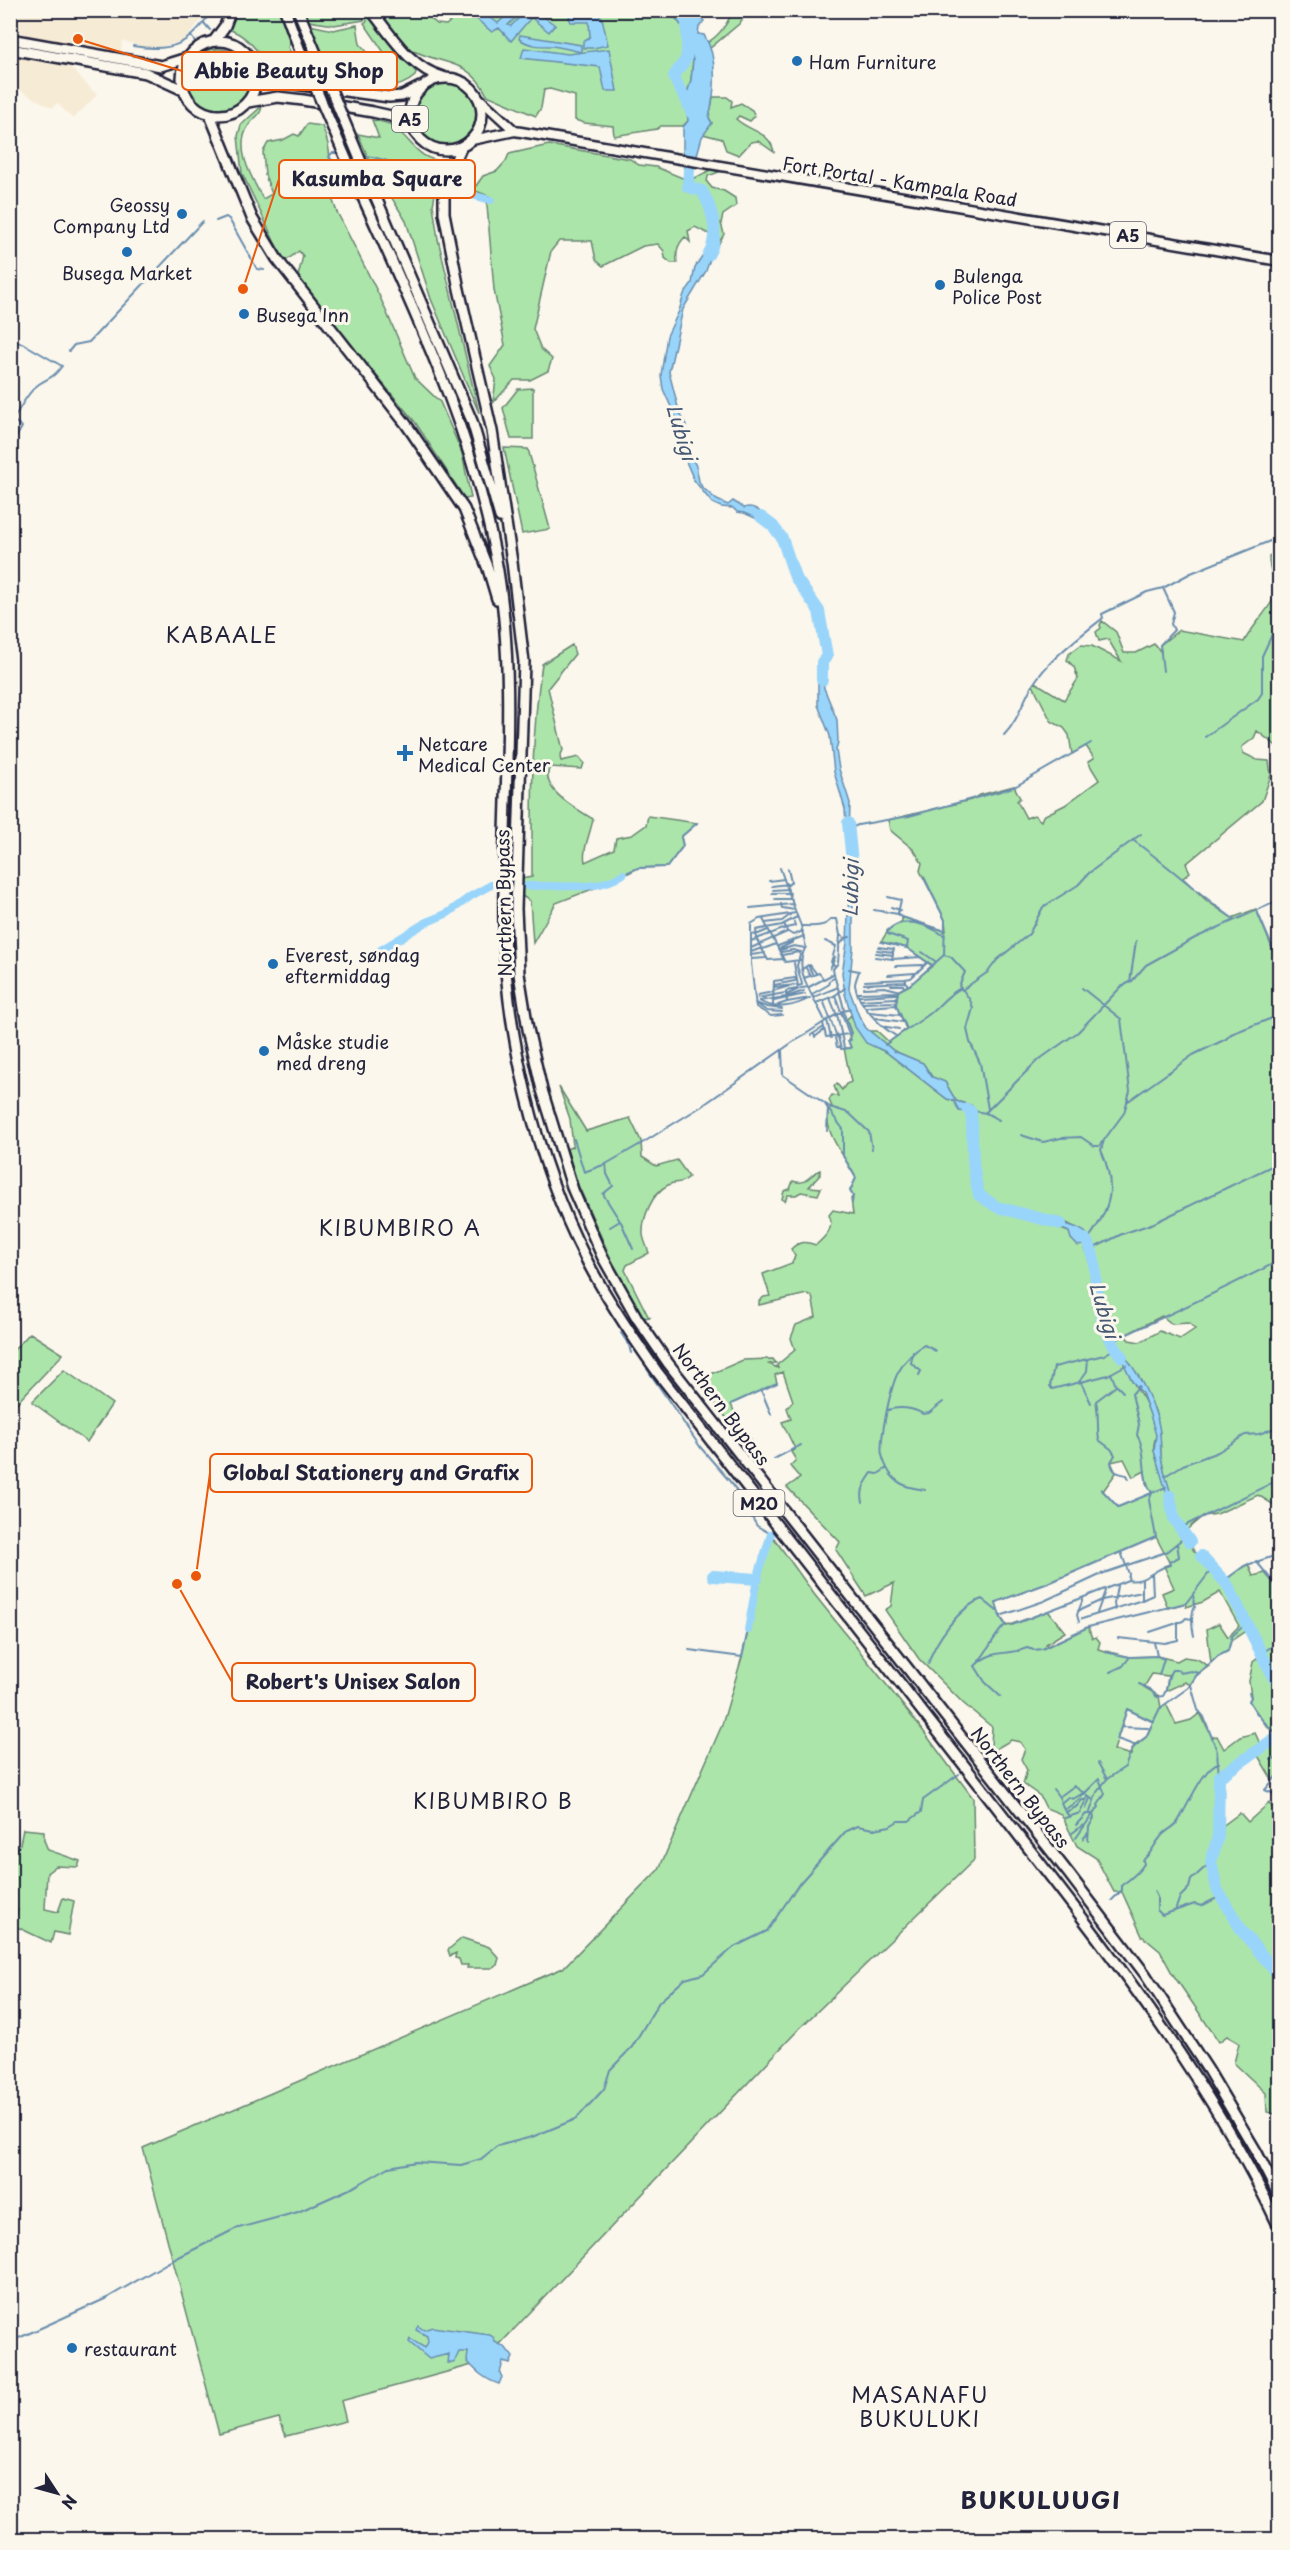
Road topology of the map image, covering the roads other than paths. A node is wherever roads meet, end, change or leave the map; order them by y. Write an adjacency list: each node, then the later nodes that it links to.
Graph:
1 (231, 10): 6 (highway)
2 (285, 10): 22 (highway, bridge)
3 (298, 10): 21 (highway, bridge)
4 (371, 10): 10 (highway)
5 (10, 39): 8 (highway)
6 (214, 41): 8 (highway); 9 (highway)
7 (10, 49): 12 (highway)
8 (187, 58): 12 (highway)
9 (256, 73): 11 (highway, A5); 14 (highway)
10 (445, 77): 11 (highway, A5); 13 (highway)
11 (422, 86): 16 (highway, A5)
12 (183, 90): 15 (highway)
13 (480, 99): 17 (main road); 18 (highway)
14 (248, 102): 15 (highway, A5); 16 (highway, A5)
15 (210, 115): 22 (highway)
16 (412, 127): 19 (highway, A5)
17 (515, 131): 18 (main road, A5); 20 (main road, Fort Portal - Kampala Road / A5)
18 (472, 140): 19 (highway, A5)
19 (461, 148): 21 (highway)
20 (1280, 261)
21 (512, 562): 23 (highway, Northern Bypass / M20)
22 (508, 682): 24 (highway, Northern Bypass / M20)
23 (1280, 2198)
24 (1279, 2228)

